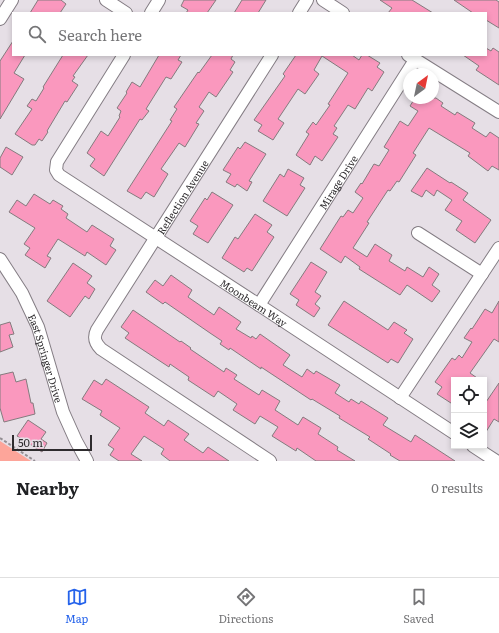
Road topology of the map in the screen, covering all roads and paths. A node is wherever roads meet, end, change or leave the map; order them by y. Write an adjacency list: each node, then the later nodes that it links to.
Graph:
1 (12, 0): 10 (street)
2 (106, 0): 6 (street)
3 (159, 0): 7 (street)
4 (308, 0): 8 (street)
5 (323, 0): 9 (street)
6 (124, 12)
7 (152, 12)
8 (300, 12)
9 (341, 12)
10 (0, 18)
11 (123, 56): 16 (street, Moonbeam Way)
12 (271, 56): 16 (street, Reflection Avenue)
13 (411, 57): 14 (street); 20 (street, Mirage Drive)
14 (499, 112)
15 (418, 233): 19 (street)
16 (156, 238): 20 (street, Moonbeam Way); 27 (street, Reflection Avenue)
17 (499, 248): 19 (street)
18 (1, 263): 26 (street, East Springer Drive)
19 (482, 274): 21 (street)
20 (259, 305): 21 (street, Moonbeam Way)
21 (400, 398): 22 (street, Moonbeam Way)
22 (451, 431)
23 (0, 438): 25 (path)
24 (478, 449): 28 (street)
25 (35, 461)
26 (87, 461)
27 (270, 461)
28 (496, 461)

